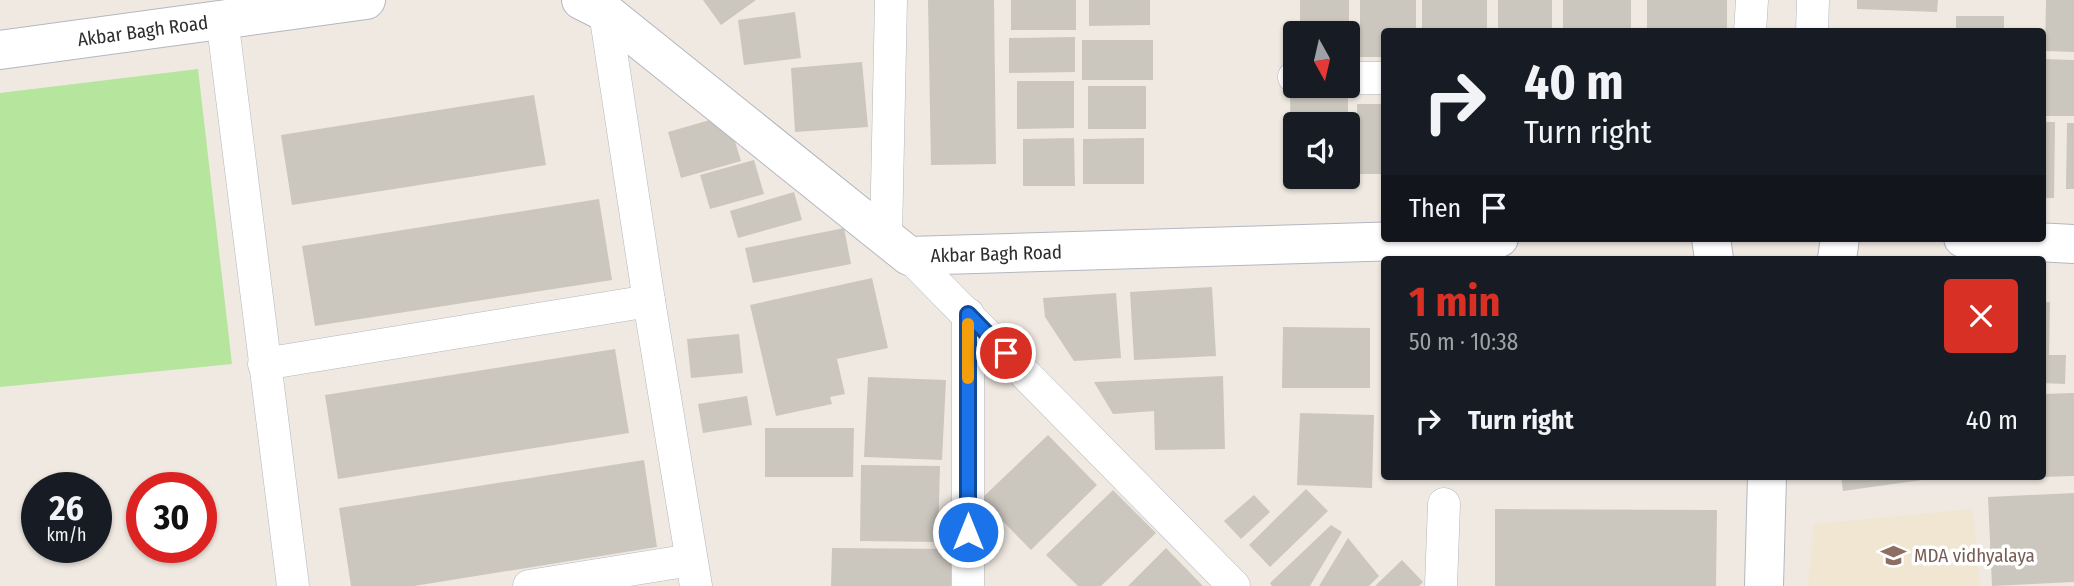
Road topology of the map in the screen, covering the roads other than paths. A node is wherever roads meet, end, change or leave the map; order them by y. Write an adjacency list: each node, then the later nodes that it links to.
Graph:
1 (366, 0): 6 (street, Akbar Bagh Road)
2 (891, 0): 15 (street)
3 (1752, 0): 7 (street)
4 (1813, 0): 8 (street)
5 (593, 6): 15 (street); 16 (street)
6 (239, 11): 9 (street, Akbar Bagh Road); 18 (street)
7 (1751, 28)
8 (1812, 28)
9 (0, 50)
10 (1360, 78): 11 (street)
11 (1381, 78)
12 (1381, 240): 15 (street, Akbar Bagh Road)
13 (2037, 242): 14 (street)
14 (2074, 244)
15 (897, 246): 17 (street)
16 (649, 301): 18 (street); 21 (street)
17 (968, 314): 24 (street); 25 (street)
18 (264, 364): 22 (street)
19 (1767, 480): 27 (street)
20 (1444, 504): 26 (street)
21 (694, 573): 23 (street)
22 (293, 586)
23 (528, 586)
24 (968, 586)
25 (1234, 586)
26 (1441, 586)
27 (1764, 586)

